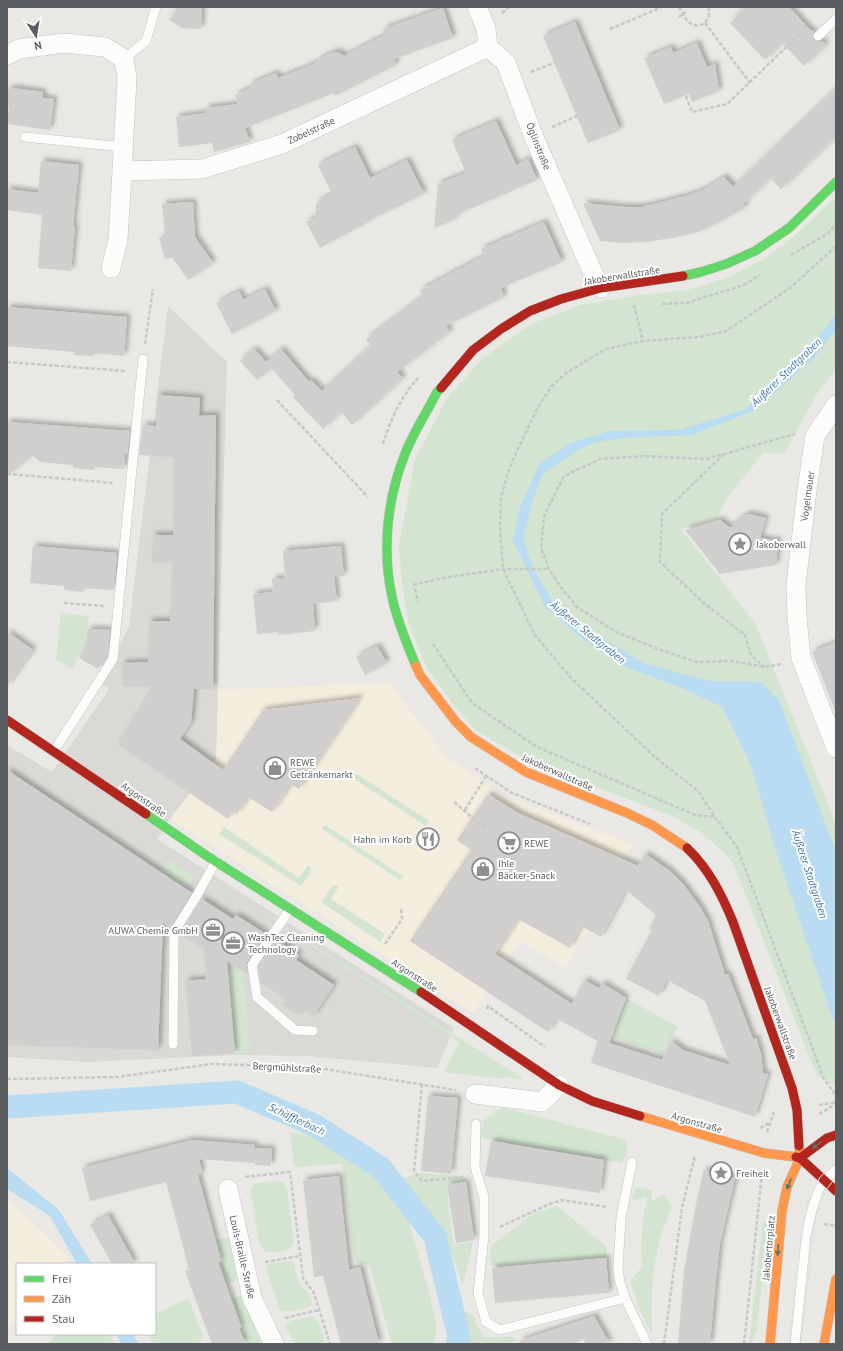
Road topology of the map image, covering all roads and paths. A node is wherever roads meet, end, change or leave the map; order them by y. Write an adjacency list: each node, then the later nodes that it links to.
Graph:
1 (156, 7): 16 (lane)
2 (477, 7): 14 (street)
3 (662, 7): 11 (path)
4 (679, 7): 7 (path)
5 (708, 7): 10 (path)
6 (686, 12): 7 (path)
7 (683, 14): 8 (path); 10 (path)
8 (679, 17)
9 (836, 19): 13 (lane)
10 (704, 23): 19 (path)
11 (610, 29)
12 (806, 29): 19 (path)
13 (818, 36)
14 (488, 48): 18 (street, Öglinstraße); 25 (street, Zobelstraße)
15 (7, 55): 16 (street)
16 (124, 59): 24 (street)
17 (554, 63): 18 (path)
18 (513, 80): 22 (street, Öglinstraße)
19 (750, 83): 20 (path)
20 (686, 96)
21 (577, 116): 22 (path)
22 (534, 135): 32 (street, Öglinstraße)
23 (25, 137): 24 (lane)
24 (123, 147): 25 (street)
25 (122, 171): 30 (street)
26 (836, 182): 32 (street, Jakoberwallstraße)
27 (836, 224): 29 (path)
28 (836, 246): 38 (path)
29 (788, 257)
30 (111, 268)
31 (763, 273): 34 (path)
32 (601, 288): 91 (street, Jakoberwallstraße)
33 (153, 289): 39 (path)
34 (656, 304)
35 (629, 305): 36 (path)
36 (634, 305): 37 (path); 38 (path)
37 (642, 305)
38 (643, 341): 51 (path)
39 (143, 359): 41 (lane)
40 (7, 362): 41 (path)
41 (142, 372): 49 (lane)
42 (421, 374): 46 (path)
43 (277, 400): 50 (path)
44 (836, 405): 45 (street, Vogelmauer)
45 (816, 436): 47 (path); 59 (street, Vogelmauer)
46 (383, 446)
47 (724, 454): 52 (path); 60 (path)
48 (7, 474): 49 (path)
49 (131, 485): 56 (lane)
50 (370, 490)
51 (503, 569): 52 (path); 54 (path); 68 (path, Jakoberwallstraße)
52 (549, 569): 60 (path)
53 (412, 578): 54 (path)
54 (414, 585): 57 (path)
55 (64, 603): 56 (path)
56 (118, 607): 63 (lane)
57 (420, 607)
58 (433, 644): 68 (path)
59 (801, 658): 60 (path); 62 (street, Vogelmauer)
60 (765, 667)
61 (7, 720): 63 (street, Argonstraße)
62 (836, 748)
63 (54, 751): 71 (street, Argonstraße)
64 (470, 764): 65 (path)
65 (486, 776): 67 (path); 69 (path)
66 (454, 802): 67 (path)
67 (465, 810): 70 (path)
68 (715, 817): 83 (path, Jakoberwallstraße)
69 (597, 827)
70 (486, 828)
71 (216, 861): 72 (street, Argonstraße); 77 (lane)
72 (290, 908): 74 (street, Argonstraße); 76 (lane)
73 (401, 908): 74 (path)
74 (373, 961): 75 (street, Argonstraße)
75 (475, 1027): 78 (path); 81 (street, Argonstraße)
76 (313, 1031)
77 (173, 1044)
78 (548, 1048)
79 (7, 1079): 80 (path, Bergmühlstraße)
80 (422, 1084): 82 (path, Bergmühlstraße); 94 (path)
81 (559, 1085): 82 (street); 88 (street, Argonstraße)
82 (475, 1094)
83 (836, 1095)
84 (775, 1109): 85 (path)
85 (770, 1122): 87 (path); 90 (path)
86 (476, 1124): 94 (lane)
87 (757, 1129)
88 (702, 1135): 90 (street, Argonstraße); 110 (path)
89 (836, 1135): 91 (street, one-way to 91)
90 (764, 1153): 91 (street, Argonstraße); 111 (path)
91 (800, 1158): 96 (street); 112 (street, Jakobertorplatz, one-way to 112)
92 (632, 1162): 99 (lane)
93 (836, 1170): 96 (lane)
94 (477, 1175): 100 (lane)
95 (244, 1177): 101 (path)
96 (824, 1180): 98 (street); 113 (lane)
97 (228, 1189): 102 (street, Louis-Braille-Straße)
98 (836, 1191)
99 (623, 1209): 100 (path); 104 (lane)
100 (484, 1235): 104 (lane)
101 (300, 1256): 102 (path); 105 (path)
102 (244, 1265): 106 (street, Louis-Braille-Straße)
103 (835, 1290): 114 (street)
104 (625, 1298): 109 (lane)
105 (319, 1310): 106 (path); 108 (path)
106 (264, 1323): 107 (street, Louis-Braille-Straße)
107 (274, 1344)
108 (330, 1344)
109 (647, 1344)
110 (664, 1344)
111 (744, 1344)
112 (770, 1344)
113 (795, 1344)
114 (824, 1344)

